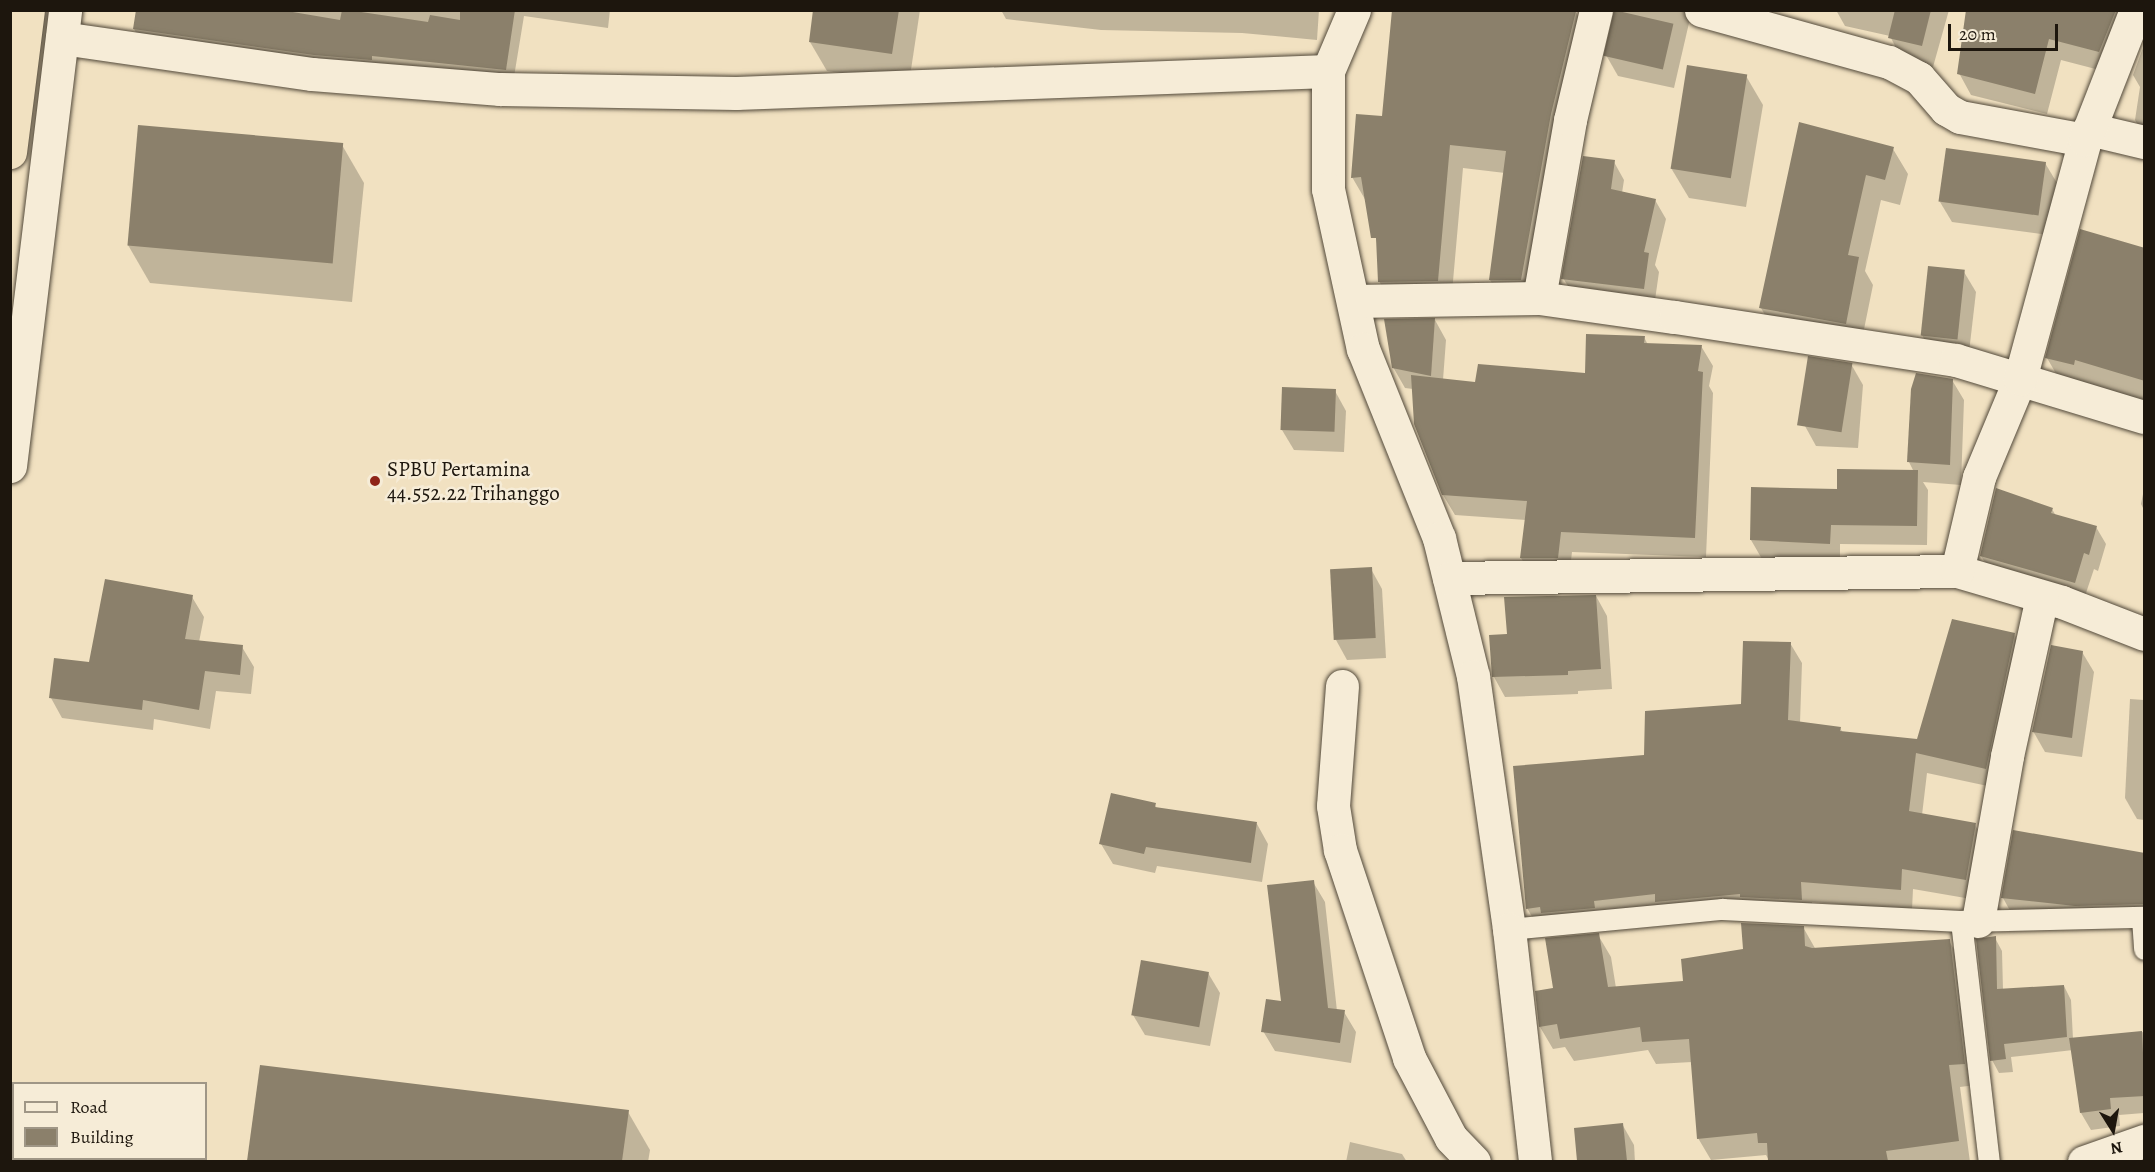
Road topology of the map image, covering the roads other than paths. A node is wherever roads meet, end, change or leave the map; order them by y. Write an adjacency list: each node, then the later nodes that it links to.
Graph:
1 (28, 10): 10 (highway)
2 (1354, 10): 7 (street)
3 (1596, 10): 11 (street)
4 (1701, 10): 8 (street)
5 (2136, 10): 8 (street)
6 (63, 24): 7 (street); 15 (street)
7 (1328, 71): 12 (street)
8 (2087, 135): 9 (street); 13 (street)
9 (2145, 142)
10 (10, 152)
11 (1539, 298): 12 (street); 13 (street)
12 (1353, 301): 17 (street)
13 (2020, 379): 14 (street); 16 (street)
14 (2145, 417)
15 (10, 466)
16 (1957, 571): 17 (street); 18 (street)
17 (1449, 578): 23 (street)
18 (2042, 597): 19 (street); 22 (street)
19 (2145, 634)
20 (1342, 686): 26 (street)
21 (2143, 918): 22 (lane); 24 (lane)
22 (1969, 921): 23 (lane); 28 (lane)
23 (1509, 929): 27 (street)
24 (2145, 949)
25 (2145, 1141): 29 (street)
26 (1474, 1161)
27 (1535, 1161)
28 (1989, 1161)
29 (2084, 1161)

